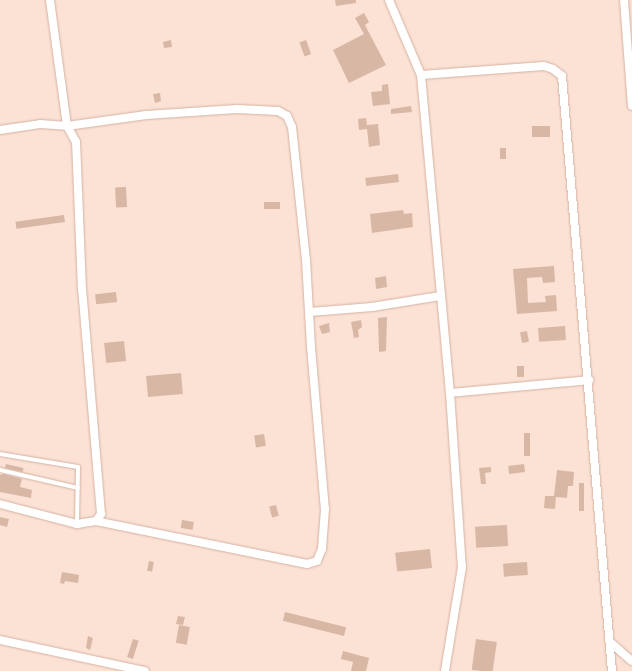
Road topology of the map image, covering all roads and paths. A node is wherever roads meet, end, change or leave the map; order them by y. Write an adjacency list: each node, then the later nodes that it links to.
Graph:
1 (50, 0): 6 (street)
2 (389, 0): 4 (street)
3 (624, 0): 5 (street)
4 (421, 74): 8 (street); 10 (street)
5 (632, 106)
6 (67, 126): 7 (street); 9 (street); 16 (street)
7 (0, 130)
8 (440, 296): 9 (street); 11 (street)
9 (310, 312): 16 (street)
10 (588, 380): 11 (street); 19 (street)
11 (450, 393): 22 (street)
12 (0, 454): 14 (lane)
13 (0, 470): 14 (lane)
14 (78, 488): 17 (lane)
15 (0, 504): 17 (street)
16 (96, 521): 17 (street)
17 (77, 524)
18 (0, 640): 21 (street)
19 (610, 642): 20 (street); 23 (street)
20 (632, 661)
21 (145, 671)
22 (445, 671)
23 (612, 671)

